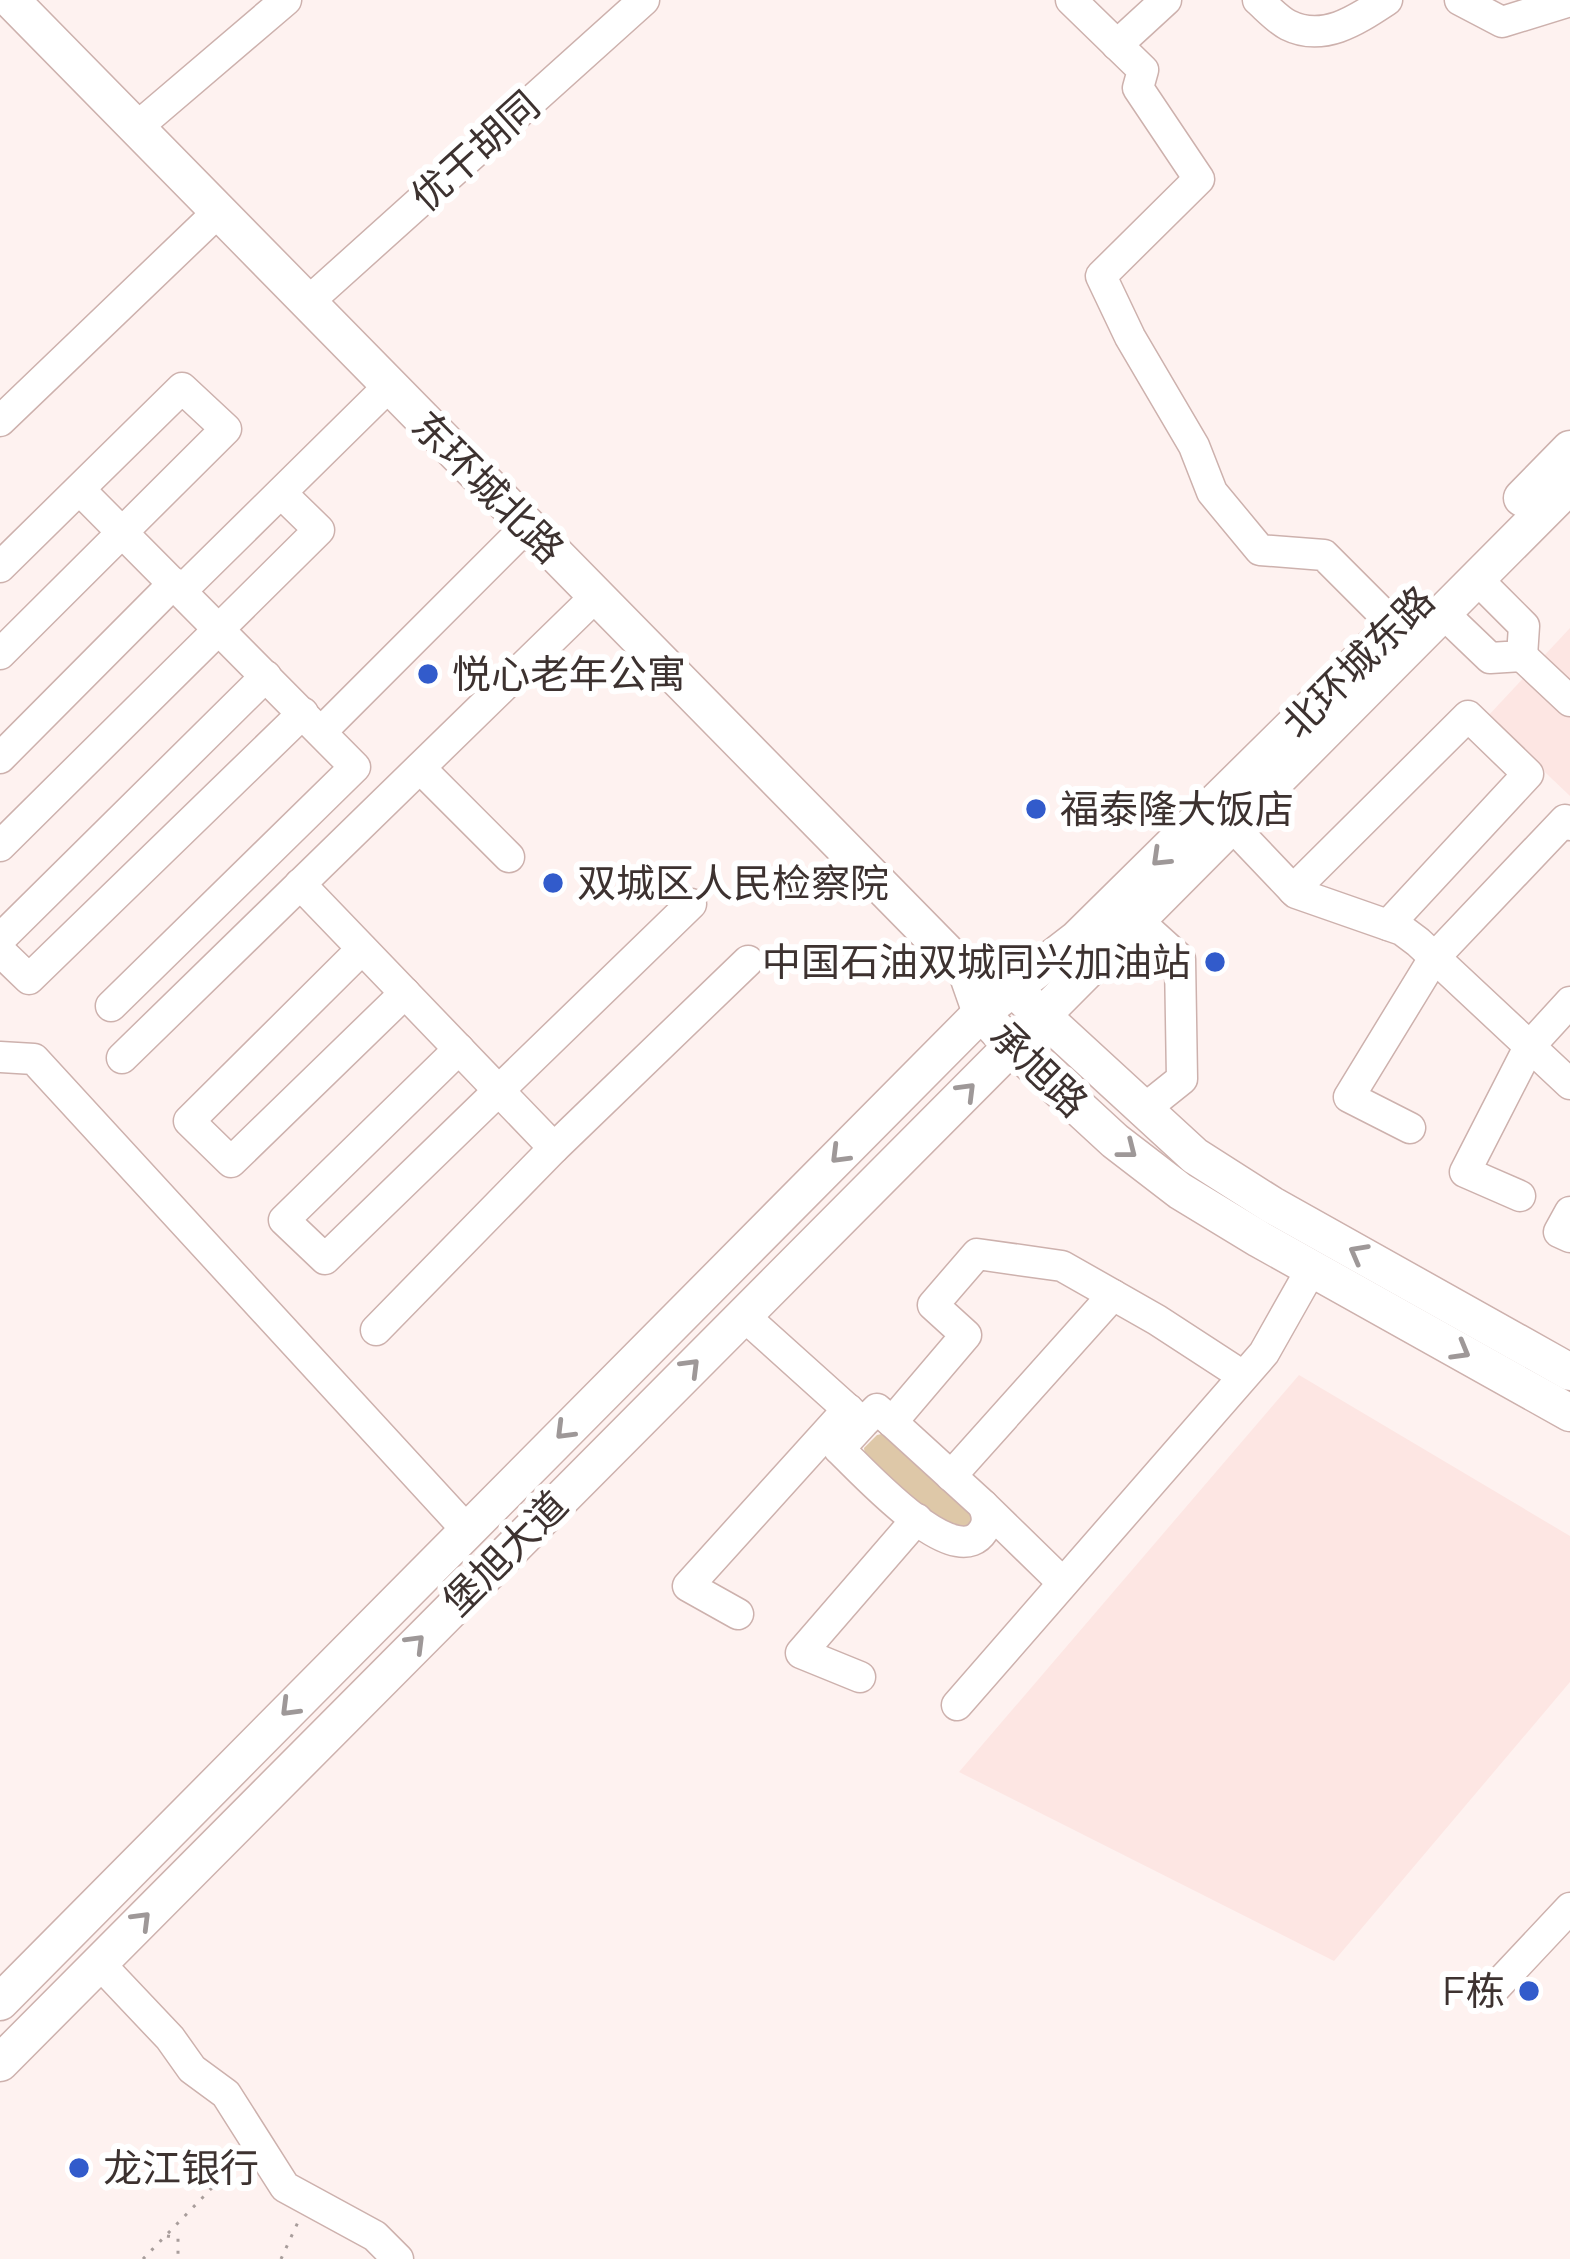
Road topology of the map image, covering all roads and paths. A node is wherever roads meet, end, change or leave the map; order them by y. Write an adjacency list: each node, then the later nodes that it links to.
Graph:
1 (11, 0): 11 (main road, 东环城北路)
2 (286, 0): 11 (street)
3 (644, 0): 13 (street, 优干胡同)
4 (1071, 0): 10 (street)
5 (1166, 0): 10 (street)
6 (1258, 0): 7 (street)
7 (1387, 0)
8 (1460, 0): 9 (street)
9 (1570, 1)
10 (1117, 45): 27 (street)
11 (136, 128): 12 (main road, 东环城北路)
12 (218, 212): 13 (main road, 东环城北路); 15 (street)
13 (307, 303): 14 (main road, 东环城北路)
14 (389, 386): 19 (street); 20 (main road, 东环城北路)
15 (0, 421)
16 (1570, 449): 27 (main road, 北环城东路)
17 (1570, 485): 23 (main road, 北环城东路)
18 (80, 490): 21 (street); 21 (street); 22 (street)
19 (280, 493): 24 (street); 28 (street)
20 (527, 526): 25 (main road, 东环城北路); 33 (street)
21 (122, 532): 24 (street); 29 (street)
22 (0, 567)
23 (1477, 579): 26 (main road, 北环城东路); 30 (street)
24 (178, 587): 28 (street); 34 (street)
25 (596, 596): 35 (street); 50 (main road, 东环城北路)
26 (1443, 613): 30 (street); 36 (main road, 北环城东路)
27 (1395, 626): 36 (main road, 北环城东路)
28 (220, 629): 31 (street); 38 (street)
29 (0, 654)
30 (1522, 656): 32 (street)
31 (266, 676): 33 (street); 45 (street)
32 (1570, 701)
33 (312, 723): 47 (street); 54 (street)
34 (0, 758)
35 (420, 768): 39 (street); 40 (street)
36 (1222, 815): 41 (street); 43 (main road, 北环城东路); 51 (main road, 北环城东路, one-way to 51)
37 (1570, 825): 48 (street)
38 (0, 846)
39 (509, 856)
40 (300, 884): 46 (street); 61 (street)
41 (1293, 890): 44 (street); 44 (street)
42 (692, 904): 63 (street)
43 (1137, 920): 56 (main road, 北环城东路); 64 (street)
44 (1388, 925): 48 (street)
45 (0, 939)
46 (362, 949): 52 (street); 52 (street)
47 (0, 952)
48 (1434, 958): 58 (street); 65 (street)
49 (748, 962): 66 (street)
50 (967, 973): 51 (main road, 承旭路); 55 (main road, 承旭路)
51 (1013, 988): 55 (main road, 北环城东路); 56 (main road, 承旭路)
52 (405, 993): 59 (street)
53 (1570, 1002): 58 (street)
54 (111, 1006)
55 (981, 1013): 57 (main road, 承旭路); 81 (main road, 堡旭大道, one-way to 81)
56 (1041, 1016): 57 (main road, 北环城东路); 64 (main road, 承旭路)
57 (1012, 1046): 70 (main road, 承旭路, one-way to 70); 72 (main road, 堡旭大道, one-way to 57)
58 (1529, 1046): 62 (street); 67 (street)
59 (459, 1049): 63 (street); 63 (street)
60 (0, 1057): 81 (street)
61 (122, 1058)
62 (1570, 1084)
63 (499, 1090): 66 (street)
64 (1142, 1111): 74 (main road, 承旭路, one-way to 64)
65 (1410, 1128)
66 (554, 1148): 73 (street)
67 (1520, 1196)
68 (1570, 1212): 69 (street)
69 (1570, 1237)
70 (1312, 1268): 75 (street); 76 (main road, 承旭路, one-way to 76)
71 (1113, 1295): 75 (street); 77 (street); 78 (street)
72 (743, 1315): 77 (street); 87 (main road, 堡旭大道, one-way to 72)
73 (376, 1330)
74 (1570, 1372)
75 (1243, 1376): 82 (street)
76 (1570, 1413)
77 (868, 1418): 78 (street); 80 (street); 83 (street)
78 (951, 1475): 79 (street)
79 (983, 1504): 80 (street); 82 (street)
80 (917, 1520): 84 (street)
81 (466, 1529): 89 (main road, 堡旭大道, one-way to 89)
82 (1063, 1583): 85 (street)
83 (738, 1614)
84 (860, 1677)
85 (957, 1705)
86 (1567, 1916): 88 (street)
87 (99, 1964): 90 (main road, 堡旭大道); 91 (street)
88 (1492, 1990)
89 (0, 2002)
90 (0, 2063)
91 (260, 2152): 92 (street); 93 (path)
92 (317, 2207): 96 (path); 97 (street)
93 (165, 2236): 94 (path); 95 (path)
94 (143, 2259)
95 (178, 2259)
96 (281, 2259)
97 (398, 2259)

